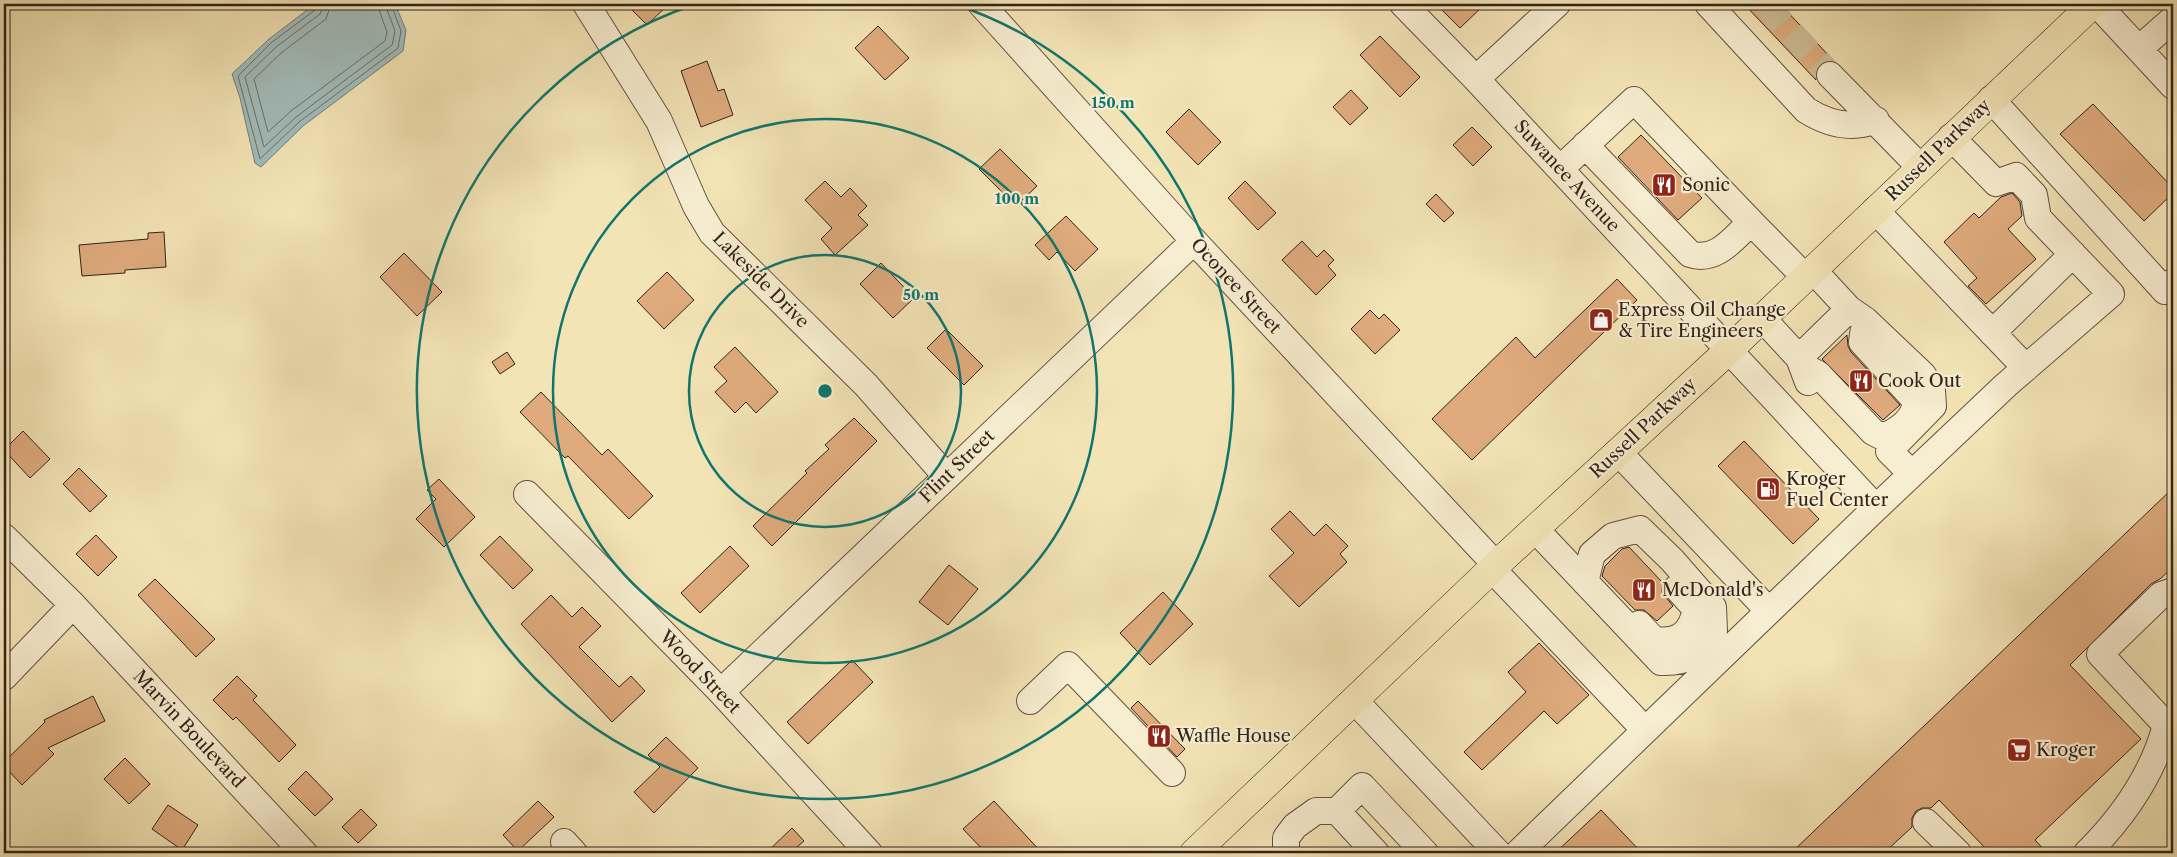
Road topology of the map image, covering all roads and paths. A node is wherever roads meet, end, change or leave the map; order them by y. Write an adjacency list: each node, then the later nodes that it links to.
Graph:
1 (586, 4): 34 (street, Lakeside Drive)
2 (981, 4): 21 (street, Oconee Street)
3 (1403, 4): 11 (street, Suwanee Avenue)
4 (1557, 4): 11 (street)
5 (1708, 4): 14 (street)
6 (2095, 4): 8 (street); 13 (main road, Russell Parkway)
7 (2173, 19): 8 (street)
8 (2139, 49): 9 (street); 12 (street)
9 (2173, 60)
10 (1830, 75): 14 (street)
11 (1476, 79): 18 (street, Suwanee Avenue)
12 (2173, 86)
13 (1991, 99): 15 (main road, Russell Parkway); 24 (street)
14 (1876, 120): 17 (street)
15 (1952, 137): 17 (main road, Russell Parkway); 22 (street)
16 (1585, 145): 18 (street); 20 (street); 20 (street)
17 (1920, 167): 19 (main road, Russell Parkway)
18 (1560, 169): 28 (street, Suwanee Avenue)
19 (1875, 210): 23 (main road, Russell Parkway); 27 (street)
20 (1751, 222): 23 (street)
21 (1194, 241): 34 (street, Flint Street); 42 (street, Oconee Street)
22 (2072, 254): 27 (street); 30 (street)
23 (1809, 273): 25 (street); 26 (main road, Russell Parkway)
24 (2173, 282)
25 (1857, 315): 29 (street); 29 (street); 31 (street)
26 (1762, 318): 28 (main road, Russell Parkway); 29 (street)
27 (1992, 332): 30 (street)
28 (1729, 350): 32 (main road, Russell Parkway); 36 (street, Suwanee Avenue)
29 (1801, 362): 31 (street)
30 (2026, 368): 33 (street)
31 (1889, 451): 33 (street)
32 (1618, 452): 37 (main road, Russell Parkway); 39 (street)
33 (1912, 474): 36 (street)
34 (946, 476): 51 (street, Flint Street)
35 (527, 494): 51 (street, Wood Street)
36 (1876, 508): 46 (street)
37 (1535, 528): 42 (main road, Russell Parkway); 43 (street)
38 (1625, 533): 41 (street); 43 (street); 43 (street)
39 (1698, 536): 41 (street); 46 (street)
40 (4, 537): 45 (street, Marvin Boulevard)
41 (1672, 560): 47 (street)
42 (1494, 567): 53 (main road, Russell Parkway); 55 (street, Oconee Street)
43 (1590, 586): 48 (street)
44 (2173, 591): 54 (street)
45 (73, 605): 49 (street); 61 (street, Marvin Boulevard)
46 (1769, 611): 47 (street)
47 (1716, 648): 48 (street); 50 (street)
48 (1678, 663): 50 (street)
49 (4, 677)
50 (1696, 681): 55 (street)
51 (721, 692): 62 (street, Wood Street)
52 (1030, 701): 56 (street)
53 (1355, 701): 59 (main road, Russell Parkway); 60 (street)
54 (2170, 714): 68 (street)
55 (1645, 730): 66 (street)
56 (1172, 772)
57 (1337, 811): 63 (street); 64 (street); 65 (street)
58 (1926, 822): 67 (street)
59 (1200, 851)
60 (1491, 851)
61 (304, 853)
62 (869, 853)
63 (1286, 853)
64 (1376, 853)
65 (1425, 853)
66 (1518, 853)
67 (1958, 853)
68 (2087, 853)

